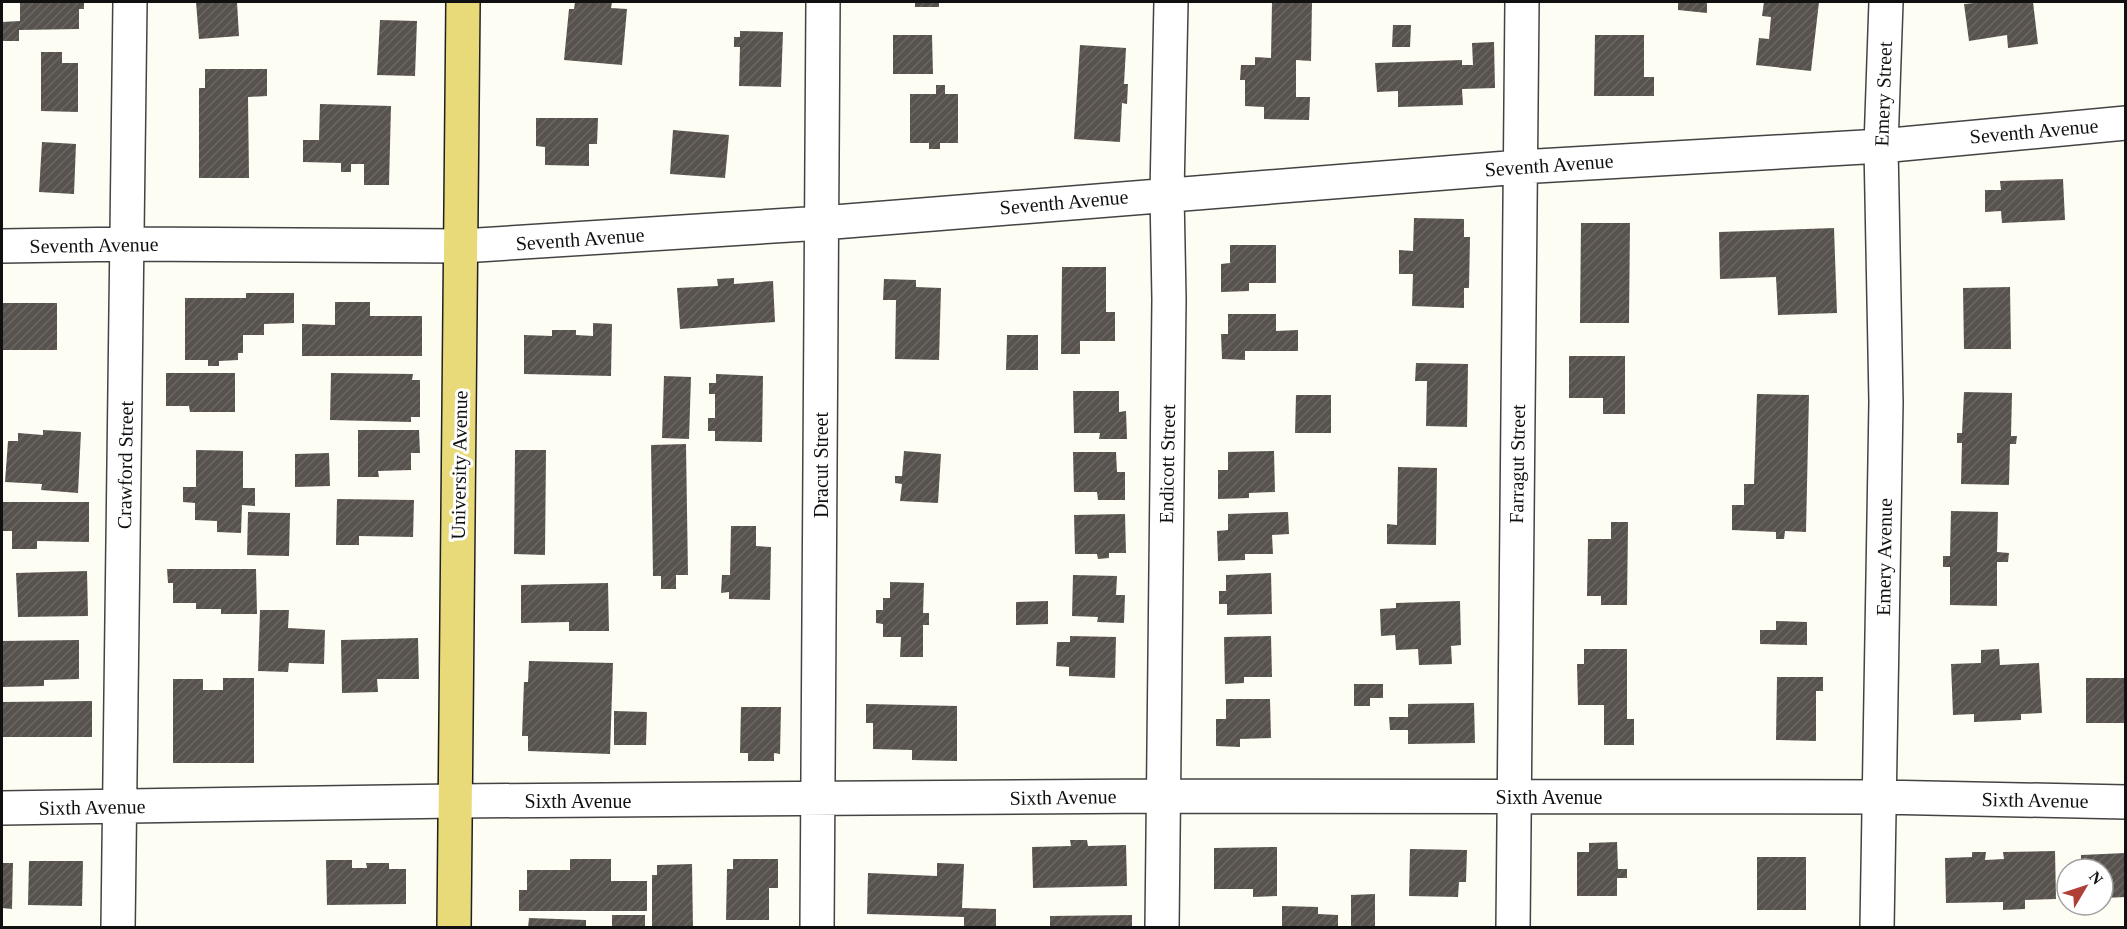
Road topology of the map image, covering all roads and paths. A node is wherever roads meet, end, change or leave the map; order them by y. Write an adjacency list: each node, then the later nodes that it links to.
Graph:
1 (130, 2): 13 (street, Crawford Street)
2 (464, 2): 15 (main road, University Avenue)
3 (823, 2): 12 (street, Dracut Street)
4 (1171, 2): 11 (street, Endicott Street)
5 (1522, 2): 9 (street, Farragut Street)
6 (1886, 2): 8 (street, Emery Street)
7 (2126, 123): 8 (street, Seventh Avenue)
8 (1881, 146): 9 (street, Seventh Avenue); 10 (street, Emery Street)
9 (1520, 167): 11 (street, Seventh Avenue); 17 (street, Farragut Street)
10 (1881, 186): 18 (street, Emery Avenue)
11 (1167, 194): 12 (street, Seventh Avenue); 16 (street, Endicott Street)
12 (822, 223): 15 (street, Seventh Avenue); 19 (street, Dracut Street)
13 (129, 244): 14 (street, Seventh Avenue); 15 (street, Seventh Avenue); 22 (street, Crawford Street)
14 (2, 246)
15 (462, 246): 20 (main road, University Avenue)
16 (1162, 796): 17 (street, Sixth Avenue); 19 (street, Sixth Avenue); 27 (street, Endicott Street)
17 (1514, 797): 18 (street, Sixth Avenue); 28 (street, Farragut Street)
18 (1880, 797): 21 (street, Sixth Avenue); 29 (street, Emery Avenue)
19 (819, 800): 20 (street, Sixth Avenue); 26 (street, Dracut Street)
20 (455, 801): 22 (street, Sixth Avenue); 25 (main road, University Avenue)
21 (2126, 802)
22 (120, 807): 23 (street, Sixth Avenue); 24 (street, Crawford Street)
23 (2, 808)
24 (118, 927)
25 (454, 927)
26 (817, 927)
27 (1162, 927)
28 (1513, 927)
29 (1877, 927)

